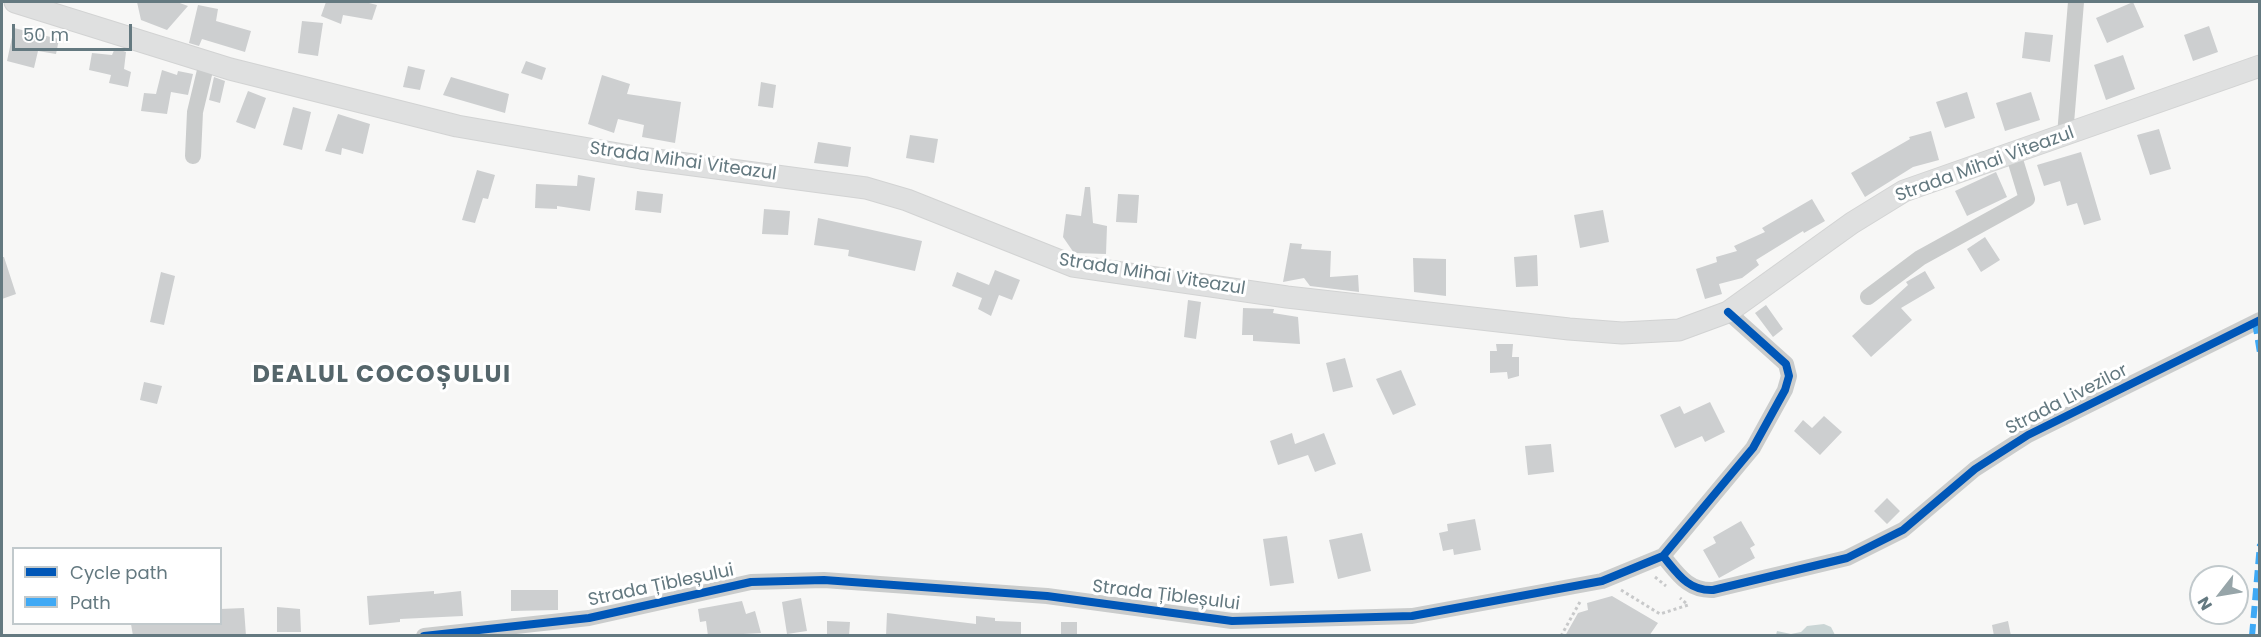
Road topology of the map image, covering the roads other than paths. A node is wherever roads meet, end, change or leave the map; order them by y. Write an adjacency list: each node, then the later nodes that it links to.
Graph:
1 (15, 2): 3 (main road, Strada Mihai Viteazul)
2 (2076, 2): 5 (street)
3 (207, 62): 7 (street); 9 (main road, Strada Mihai Viteazul)
4 (2259, 66): 5 (main road, Strada Mihai Viteazul)
5 (2065, 135): 6 (main road, Strada Mihai Viteazul)
6 (2013, 153): 8 (street); 9 (main road, Strada Mihai Viteazul)
7 (194, 156)
8 (1868, 297)
9 (1728, 312): 11 (street, Strada Țibleșului)
10 (2259, 320): 11 (street, Strada Livezilor)
11 (1663, 556): 12 (street, Strada Țibleșului)
12 (1294, 627): 13 (street, Strada Țibleșului)
13 (424, 636)

